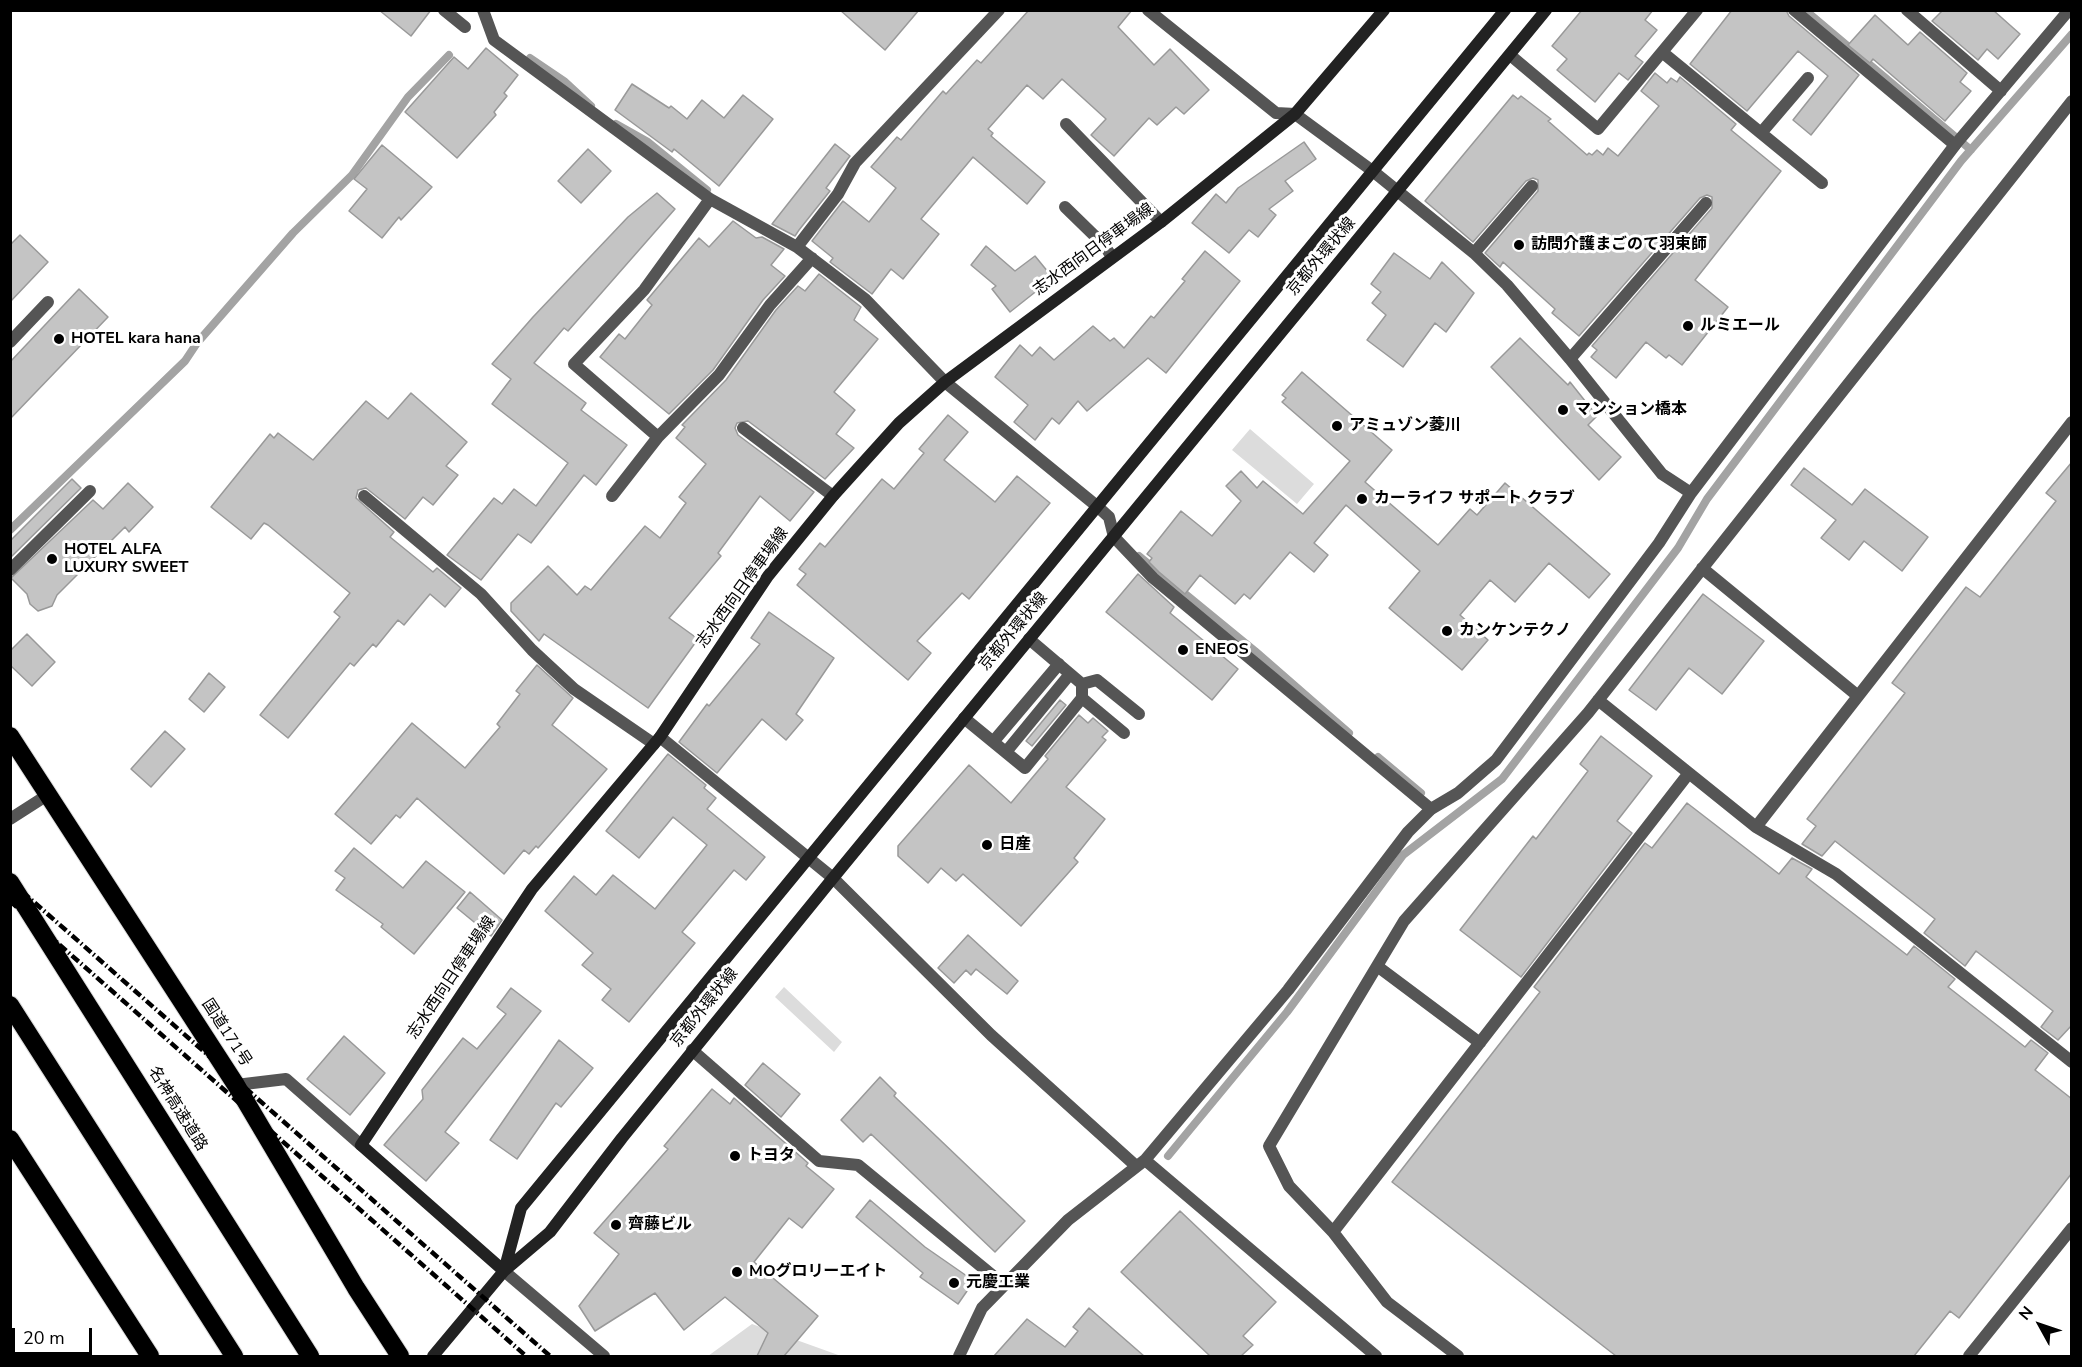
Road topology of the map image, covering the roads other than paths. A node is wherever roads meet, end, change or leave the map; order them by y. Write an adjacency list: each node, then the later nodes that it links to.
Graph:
1 (444, 10): 12 (street)
2 (483, 10): 26 (street)
3 (999, 10): 30 (street)
4 (1148, 10): 18 (street)
5 (1384, 10): 18 (street, 志水西向日停車場線)
6 (1506, 10): 22 (street, 京都外環状線)
7 (1546, 10): 14 (street, 京都外環状線)
8 (1698, 10): 13 (street)
9 (1794, 10): 21 (street)
10 (1907, 10): 16 (street)
11 (2069, 10): 16 (street)
12 (465, 27)
13 (1662, 52): 14 (street); 20 (street)
14 (1510, 55): 25 (street, 京都外環状線)
15 (1808, 78): 20 (street)
16 (2001, 91): 21 (street)
17 (2072, 101): 48 (street)
18 (1294, 114): 22 (street); 29 (street, 志水西向日停車場線)
19 (1066, 123): 29 (street)
20 (1761, 133): 23 (street)
21 (1958, 141): 42 (street)
22 (1374, 172): 25 (street); 46 (street, 京都外環状線)
23 (1822, 183)
24 (1532, 186): 31 (street)
25 (1398, 192): 31 (street); 47 (street, 京都外環状線)
26 (710, 199): 30 (street); 40 (street)
27 (1706, 203): 36 (street)
28 (1065, 207): 32 (street)
29 (1161, 222): 32 (street, 志水西向日停車場線)
30 (796, 248): 33 (street)
31 (1474, 253): 36 (street)
32 (1112, 257): 37 (street, 志水西向日停車場線)
33 (812, 258): 37 (street); 40 (street)
34 (48, 302): 35 (street)
35 (10, 342)
36 (1570, 359): 42 (street)
37 (945, 382): 45 (street, 志水西向日停車場線); 46 (street)
38 (2072, 422): 54 (street)
39 (743, 428): 45 (street)
40 (658, 437): 44 (street)
41 (90, 491): 49 (street)
42 (1691, 494): 66 (street)
43 (364, 496): 61 (street)
44 (612, 496)
45 (833, 496): 61 (street, 志水西向日停車場線)
46 (1098, 507): 47 (street); 69 (street, 京都外環状線)
47 (1113, 537): 50 (street, 京都外環状線); 66 (street)
48 (1702, 568): 54 (street); 56 (street)
49 (10, 570)
50 (1029, 639): 51 (street); 58 (street, 京都外環状線)
51 (1059, 664): 52 (street); 62 (street)
52 (1070, 674): 53 (street); 63 (street)
53 (1082, 684): 55 (street); 57 (street)
54 (1858, 696): 68 (street)
55 (1082, 698): 59 (street); 63 (street)
56 (1598, 700): 64 (street); 72 (street)
57 (1139, 714)
58 (964, 718): 62 (street); 70 (street, 京都外環状線)
59 (1124, 733)
60 (10, 736): 65 (highway, 国道171号)
61 (657, 741): 69 (street); 79 (street, 志水西向日停車場線)
62 (993, 742): 63 (street)
63 (1006, 752)
64 (1689, 773): 68 (street); 74 (street)
65 (49, 794): 67 (street); 77 (highway, 国道171号)
66 (1431, 809): 80 (street)
67 (10, 819)
68 (1756, 827): 76 (street)
69 (809, 858): 70 (street); 83 (street, 京都外環状線)
70 (833, 878): 75 (street, 京都外環状線); 80 (street)
71 (10, 882): 87 (highway, 名神高速道路)
72 (1377, 966): 74 (street); 82 (street)
73 (10, 1005): 86 (highway)
74 (1480, 1043): 82 (street)
75 (693, 1050): 83 (street, 京都外環状線); 84 (street)
76 (2072, 1062)
77 (236, 1085): 79 (street); 88 (highway, 国道171号)
78 (10, 1139): 85 (highway)
79 (362, 1145): 83 (street)
80 (1140, 1163): 84 (street); 92 (street)
81 (2072, 1228): 94 (street)
82 (1333, 1232): 93 (street)
83 (504, 1271): 89 (street, 京都外環状線); 90 (street)
84 (1004, 1286): 91 (street)
85 (150, 1356)
86 (234, 1356)
87 (310, 1356)
88 (400, 1356)
89 (433, 1356)
90 (603, 1356)
91 (959, 1356)
92 (1376, 1356)
93 (1458, 1356)
94 (1970, 1356)

